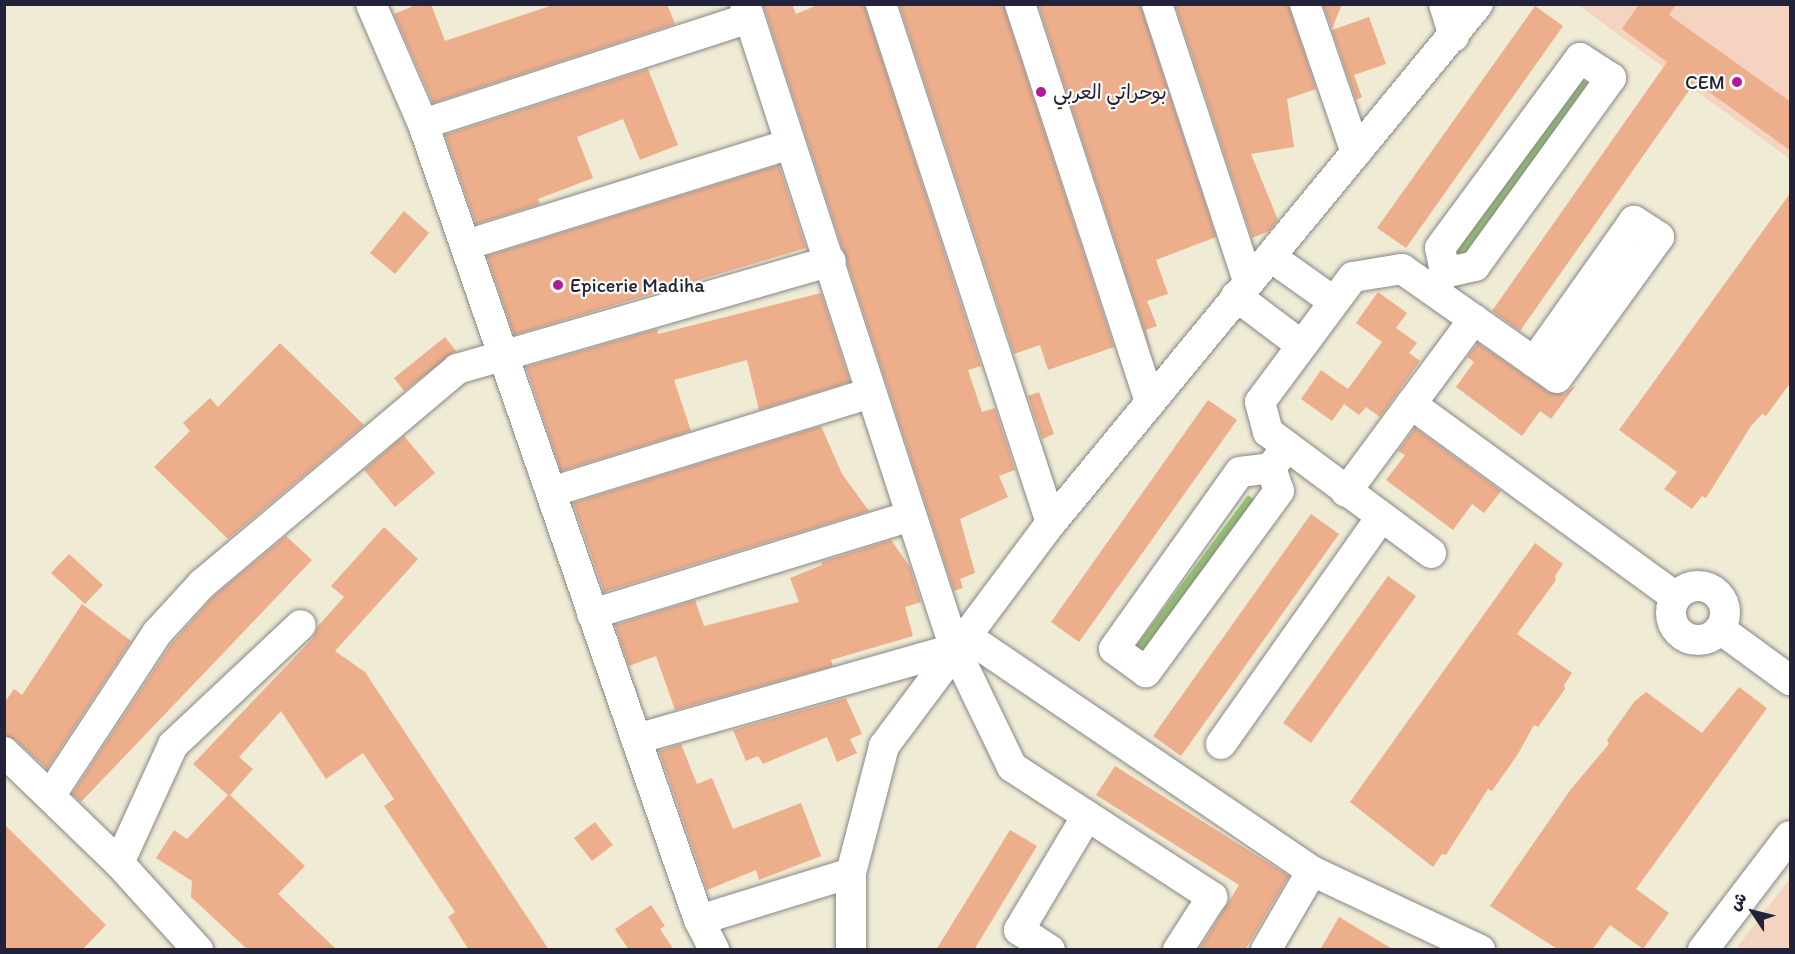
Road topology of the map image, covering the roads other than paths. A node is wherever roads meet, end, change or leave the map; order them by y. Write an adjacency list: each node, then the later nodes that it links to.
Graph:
1 (880, 4): 31 (street)
2 (1020, 4): 24 (street)
3 (1157, 4): 17 (street)
4 (1305, 4): 12 (street)
5 (1444, 4): 9 (street)
6 (1478, 4): 9 (street)
7 (374, 5): 10 (street)
8 (747, 11): 10 (street); 11 (street)
9 (1454, 36): 12 (street)
10 (423, 124): 13 (street)
11 (790, 144): 13 (street); 15 (street)
12 (1356, 153): 14 (street)
13 (466, 245): 21 (street)
14 (1271, 257): 17 (street); 18 (street)
15 (831, 261): 21 (street); 23 (street)
16 (1439, 281): 16 (street); 18 (street); 19 (street)
17 (1242, 288): 20 (street); 24 (street)
18 (1333, 302): 20 (street)
19 (1474, 319): 22 (street); 25 (street)
20 (1301, 345): 26 (street)
21 (503, 355): 27 (street); 40 (street)
22 (1534, 362): 22 (street)
23 (871, 393): 27 (street); 29 (street)
24 (1150, 402): 31 (street)
25 (1411, 404): 28 (street); 36 (street)
26 (1279, 457): 26 (street); 28 (street)
27 (551, 492): 33 (street)
28 (1346, 492): 30 (street)
29 (911, 516): 33 (street); 35 (street)
30 (1381, 517): 32 (street); 38 (street)
31 (1051, 523): 35 (street)
32 (1431, 553)
33 (592, 614): 37 (street)
34 (301, 625): 43 (street)
35 (960, 643): 37 (street); 41 (street); 44 (street); 45 (street)
36 (1791, 680)
37 (636, 739): 46 (street)
38 (1221, 744)
39 (4, 752): 40 (street)
40 (50, 796): 43 (street)
41 (1087, 816): 50 (street); 51 (street)
42 (1791, 836): 54 (street)
43 (119, 863): 47 (street)
44 (1312, 871): 52 (street); 53 (street)
45 (851, 873): 46 (street); 49 (street)
46 (699, 920): 48 (street)
47 (198, 950)
48 (714, 950)
49 (850, 950)
50 (1050, 950)
51 (1178, 950)
52 (1266, 950)
53 (1480, 950)
54 (1704, 950)

